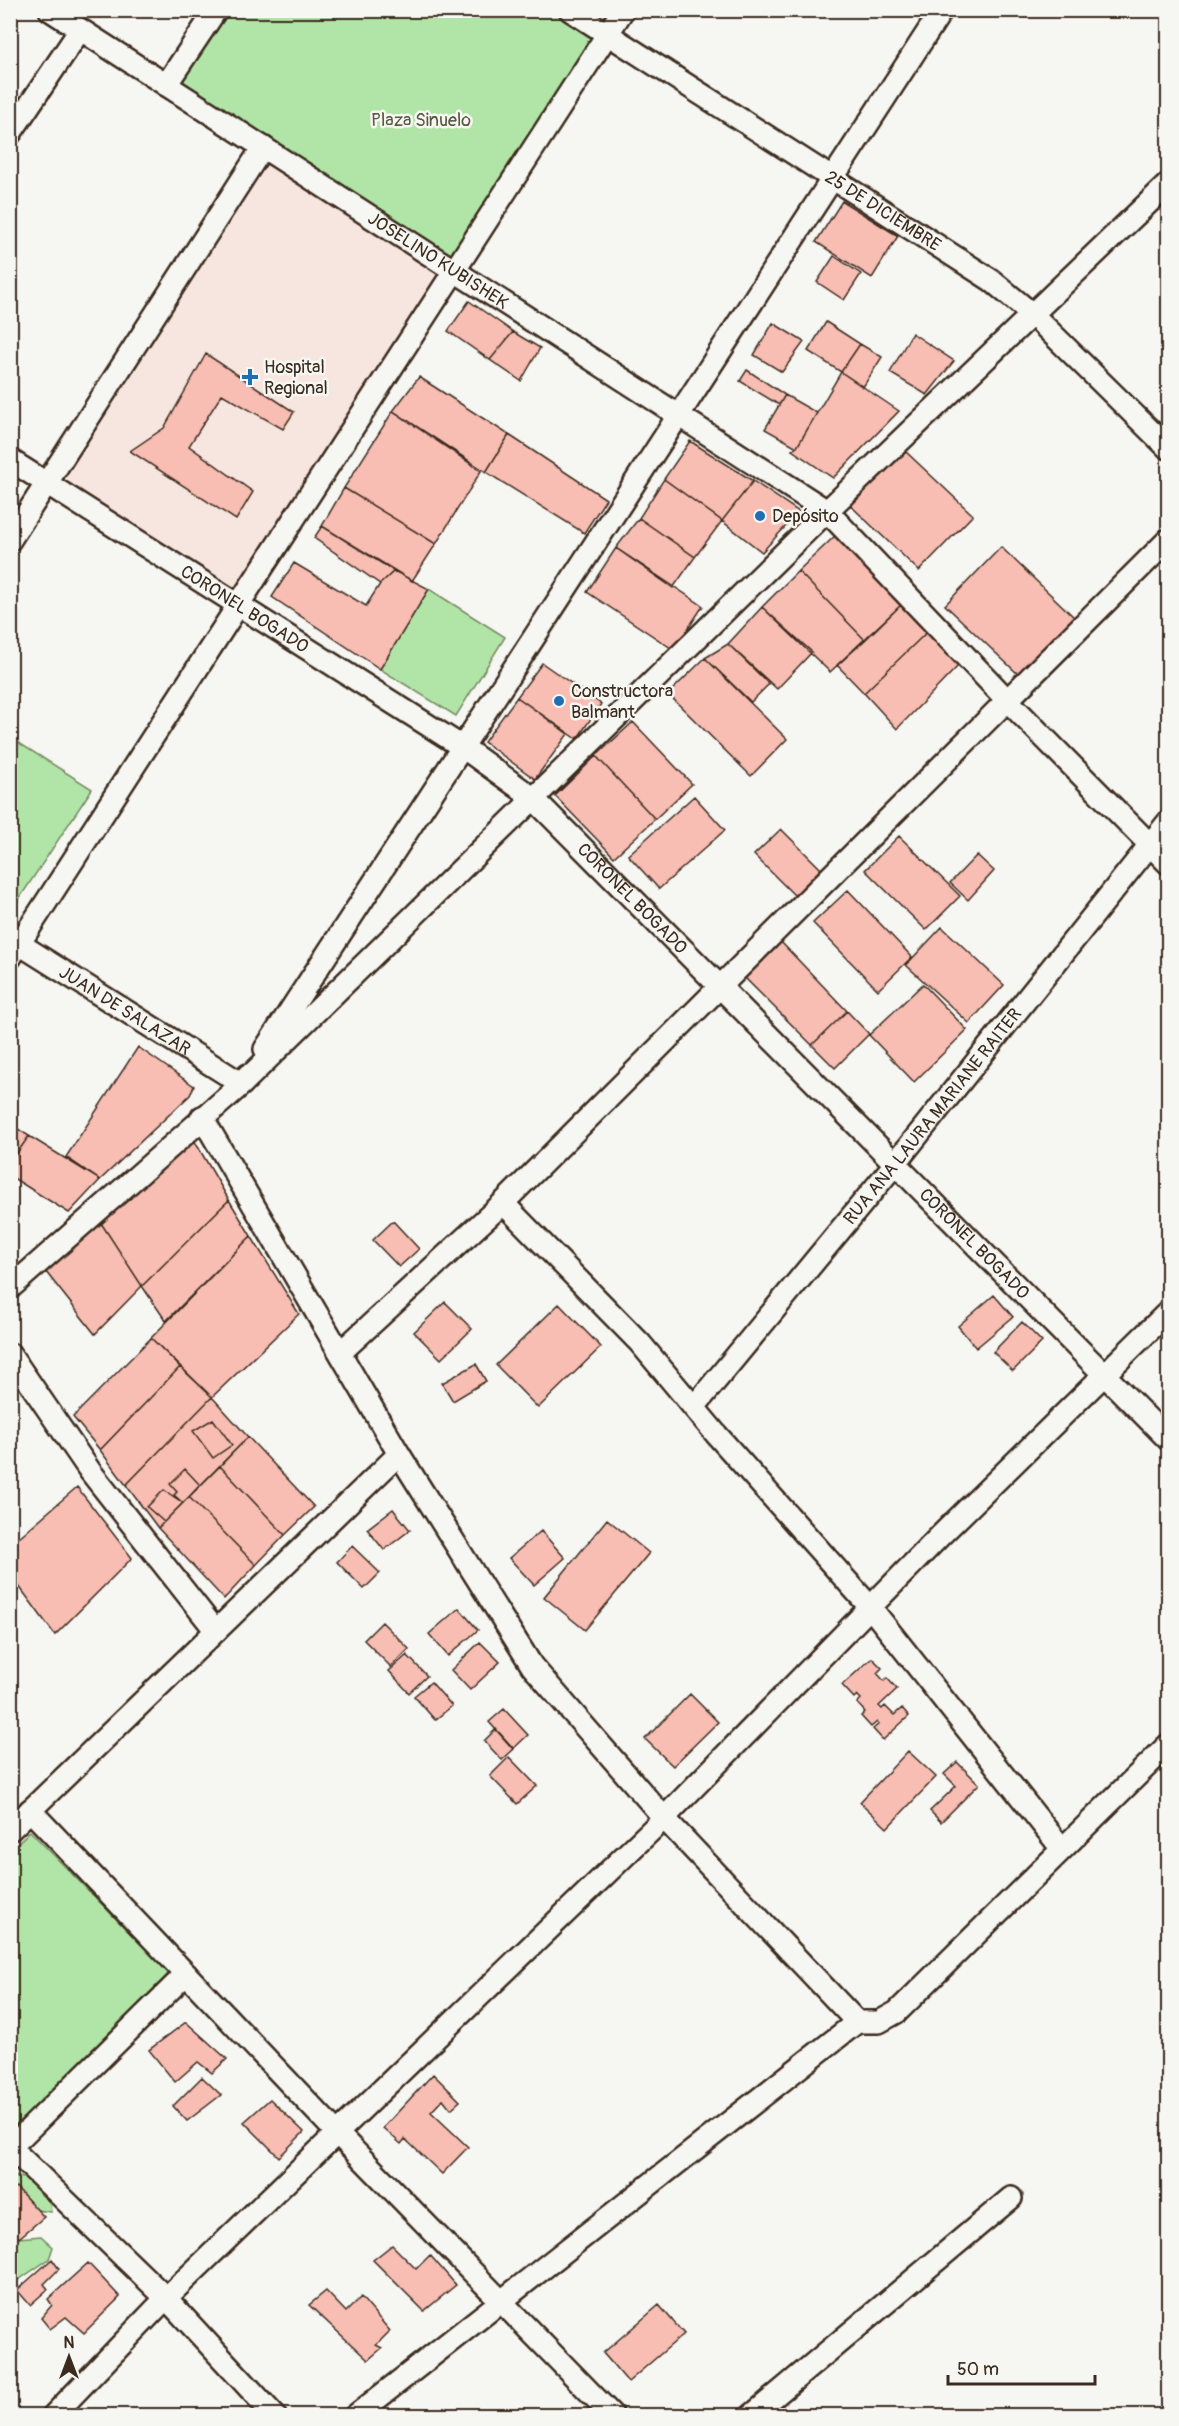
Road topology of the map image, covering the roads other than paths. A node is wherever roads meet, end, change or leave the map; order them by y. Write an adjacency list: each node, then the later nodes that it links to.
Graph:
1 (50, 10): 6 (street, JOSELINO KUBISHEK)
2 (216, 10): 8 (street)
3 (570, 10): 7 (street, 25 DE DICIEMBRE)
4 (623, 10): 7 (street)
5 (942, 10): 11 (street)
6 (80, 30): 8 (street, JOSELINO KUBISHEK); 9 (street)
7 (607, 36): 11 (street, 25 DE DICIEMBRE); 13 (street)
8 (166, 85): 10 (street, JOSELINO KUBISHEK)
9 (10, 134)
10 (263, 147): 13 (street, JOSELINO KUBISHEK); 18 (street)
11 (833, 177): 14 (street, 25 DE DICIEMBRE); 15 (street)
12 (1168, 184): 14 (street)
13 (454, 271): 15 (street, JOSELINO KUBISHEK); 22 (street)
14 (1032, 314): 16 (street, 25 DE DICIEMBRE); 19 (street)
15 (677, 414): 19 (street, JOSELINO KUBISHEK); 24 (street)
16 (1168, 448)
17 (10, 460): 18 (street, CORONEL BOGADO)
18 (47, 483): 20 (street); 22 (street, CORONEL BOGADO)
19 (827, 511): 23 (street, JOSELINO KUBISHEK); 25 (street)
20 (10, 540)
21 (1168, 540): 23 (street)
22 (238, 604): 24 (street, CORONEL BOGADO); 29 (street)
23 (1008, 700): 27 (street, JOSELINO KUBISHEK); 30 (street)
24 (464, 748): 25 (street, CORONEL BOGADO); 31 (street)
25 (533, 798): 30 (street, CORONEL BOGADO); 31 (street)
26 (1168, 822): 27 (street, RUA ANA LAURA MARIANE RAITER)
27 (1149, 844): 28 (street, JOSELINO KUBISHEK); 33 (street, RUA ANA LAURA MARIANE RAITER)
28 (1168, 863)
29 (14, 947): 31 (street, JUAN DE SALAZAR)
30 (719, 988): 33 (street, CORONEL BOGADO); 34 (street)
31 (242, 1084): 32 (street)
32 (202, 1117): 35 (street); 37 (street)
33 (894, 1165): 39 (street, CORONEL BOGADO); 40 (street, RUA ANA LAURA MARIANE RAITER)
34 (503, 1203): 37 (street); 40 (street)
35 (10, 1288)
36 (1168, 1312): 39 (street)
37 (341, 1352): 42 (street)
38 (10, 1354): 44 (street)
39 (1104, 1375): 41 (street, CORONEL BOGADO); 43 (street)
40 (694, 1407): 43 (street)
41 (1168, 1439)
42 (399, 1454): 44 (street); 47 (street)
43 (871, 1608): 47 (street); 49 (street)
44 (216, 1631): 46 (street)
45 (1168, 1745): 49 (street)
46 (30, 1810): 48 (street); 50 (street)
47 (664, 1818): 51 (street); 52 (street)
48 (10, 1830)
49 (1062, 1849): 51 (street)
50 (186, 1974): 52 (street); 53 (street)
51 (856, 2022): 56 (street)
52 (337, 2133): 55 (street); 56 (street)
53 (11, 2148): 55 (street)
54 (1011, 2198): 61 (street)
55 (166, 2298): 57 (street); 58 (street)
56 (500, 2300): 59 (street); 60 (street)
57 (53, 2415)
58 (275, 2415)
59 (355, 2415)
60 (613, 2415)
61 (751, 2415)

